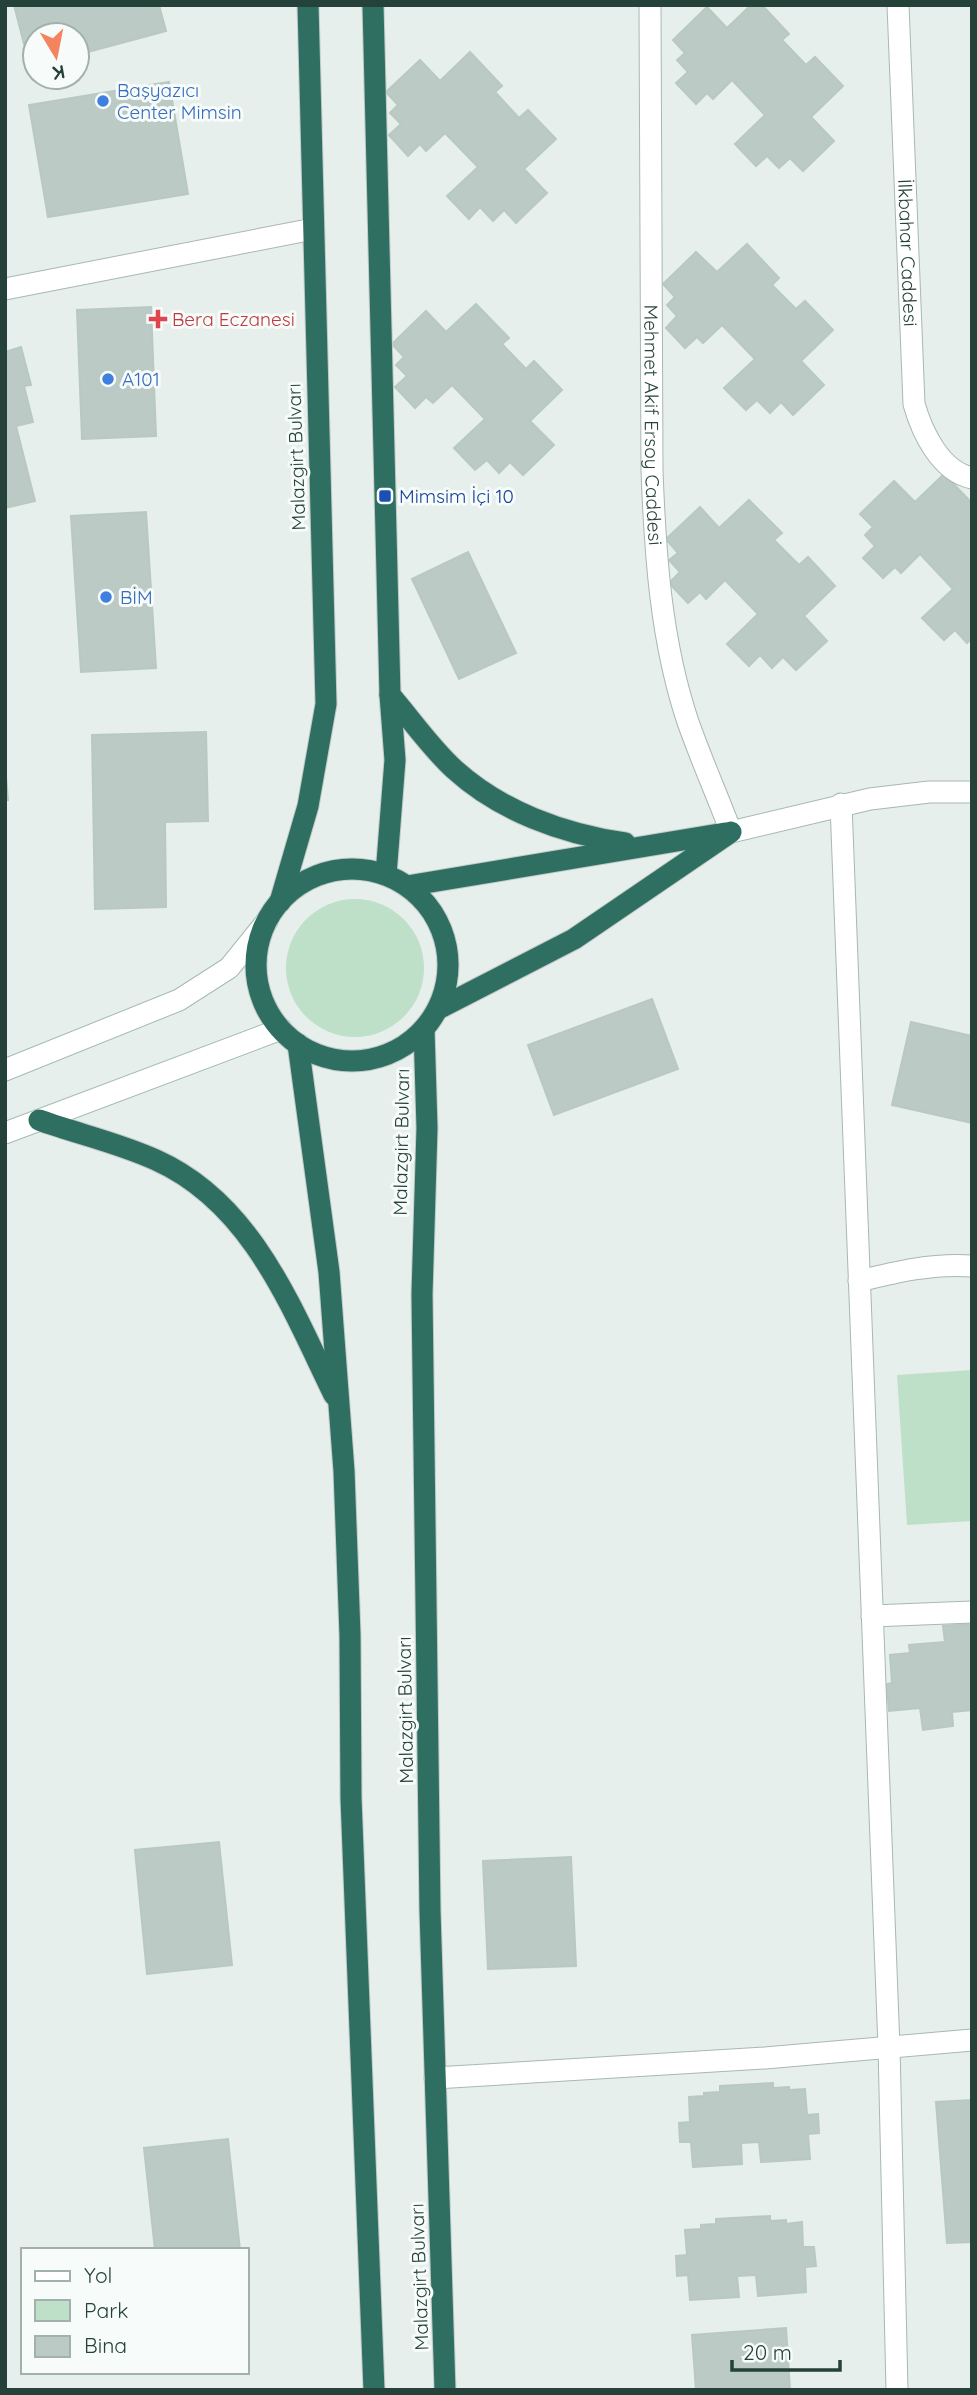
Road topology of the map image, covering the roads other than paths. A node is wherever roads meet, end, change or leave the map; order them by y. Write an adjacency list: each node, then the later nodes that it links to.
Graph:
1 (308, 5): 5 (highway, Malazgirt Bulvarı)
2 (373, 5): 8 (highway)
3 (650, 5): 11 (street, Mehmet Akif Ersoy Caddesi)
4 (898, 5): 7 (street, İlkbahar Caddesi)
5 (313, 229): 6 (street); 15 (highway, Malazgirt Bulvarı)
6 (5, 289)
7 (972, 478)
8 (390, 695): 12 (highway); 13 (highway)
9 (972, 792): 10 (street)
10 (841, 804): 11 (street); 25 (street)
11 (731, 832): 12 (highway); 17 (highway)
12 (640, 846): 14 (highway)
13 (386, 875): 14 (highway); 15 (highway)
14 (407, 886): 17 (highway)
15 (280, 902): 16 (highway)
16 (267, 921): 18 (highway); 21 (street)
17 (438, 1009): 19 (highway)
18 (281, 1029): 20 (highway); 22 (street)
19 (425, 1029): 20 (highway); 31 (highway, Malazgirt Bulvarı)
20 (298, 1044): 26 (highway)
21 (5, 1070)
22 (39, 1120): 23 (street); 26 (highway)
23 (5, 1133)
24 (972, 1266): 25 (street)
25 (859, 1281): 28 (street)
26 (340, 1406): 32 (highway)
27 (972, 1612): 28 (street)
28 (872, 1616): 30 (street)
29 (972, 2040): 30 (street)
30 (889, 2047): 31 (street); 34 (street)
31 (436, 2078): 33 (highway, Malazgirt Bulvarı)
32 (374, 2390)
33 (445, 2390)
34 (897, 2390)

